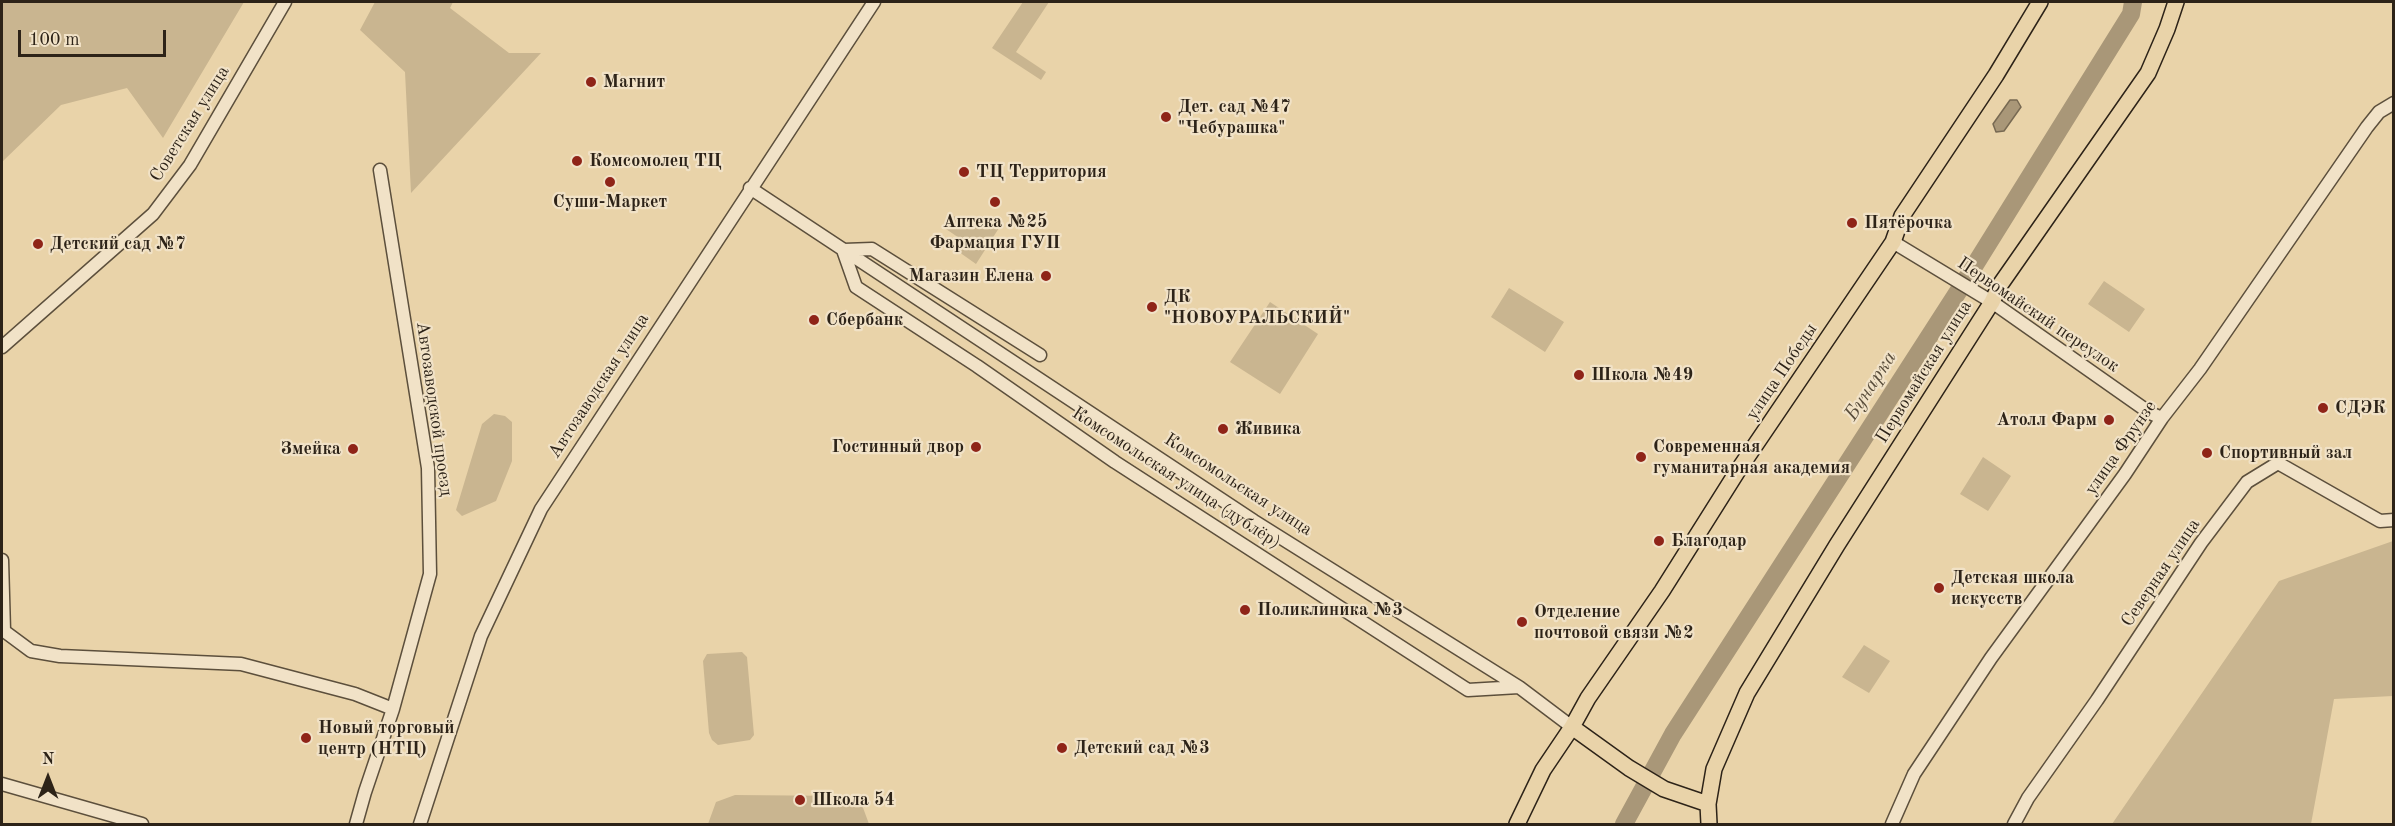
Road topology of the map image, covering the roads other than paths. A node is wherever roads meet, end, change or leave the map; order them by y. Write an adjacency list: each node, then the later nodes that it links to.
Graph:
1 (285, 2): 11 (street, Советская улица)
2 (874, 2): 7 (street, Автозаводская улица)
3 (2040, 2): 8 (main road, улица Победы)
4 (2176, 2): 10 (main road, Первомайская улица)
5 (2394, 103): 13 (street, улица Фрунзе)
6 (380, 170): 17 (street, Автозаводской проезд)
7 (750, 188): 9 (street, Комсомольская улица); 23 (street, Автозаводская улица)
8 (1893, 242): 10 (street, Первомайский переулок); 18 (main road, улица Победы)
9 (843, 250): 12 (street); 16 (street, Комсомольская улица); 16 (street, Комсомольская улица (дублёр))
10 (1992, 302): 13 (street, Первомайский переулок); 20 (main road, Первомайская улица)
11 (2, 347)
12 (1040, 355)
13 (2162, 418): 26 (street, улица Фрунзе)
14 (2394, 520): 27 (street, Северная улица)
15 (2, 560): 17 (street)
16 (1519, 687): 18 (street, Комсомольская улица)
17 (393, 709): 22 (street, Автозаводской проезд)
18 (1572, 727): 20 (main road, Комсомольская улица); 24 (main road, улица Победы)
19 (2, 784): 21 (street)
20 (1708, 804): 25 (main road)
21 (142, 825)
22 (356, 825)
23 (420, 825)
24 (1517, 825)
25 (1709, 825)
26 (1892, 825)
27 (2014, 825)

